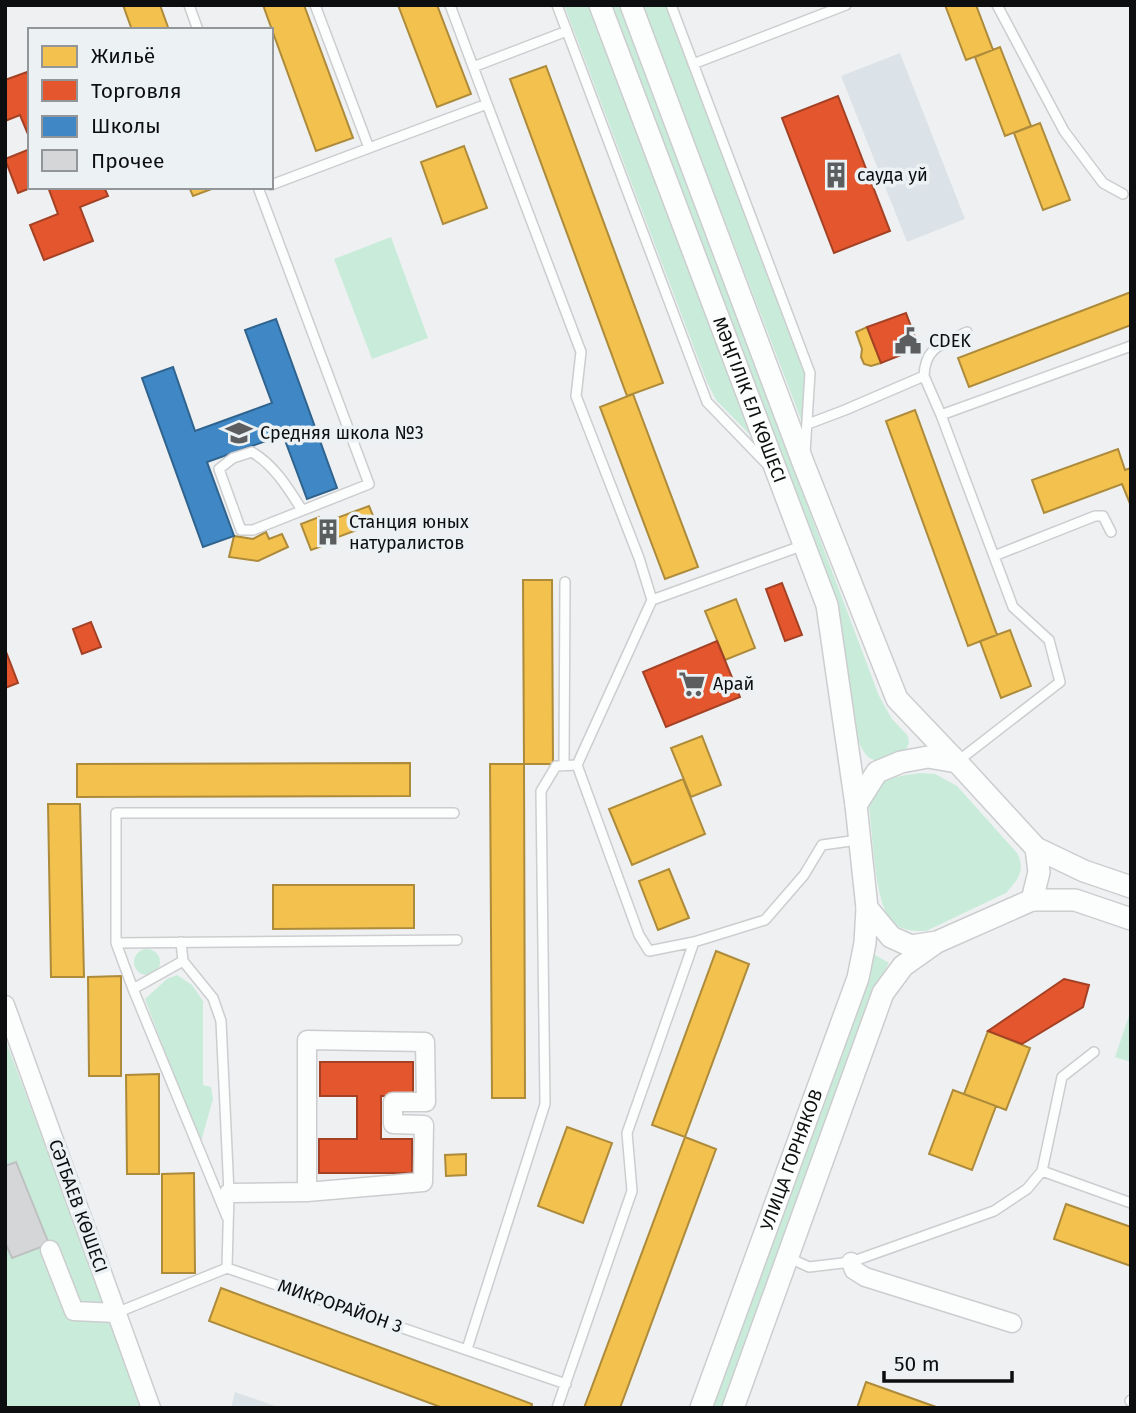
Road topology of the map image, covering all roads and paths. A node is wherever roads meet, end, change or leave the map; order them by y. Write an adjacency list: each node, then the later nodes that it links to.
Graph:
1 (189, 5): 10 (lane)
2 (315, 5): 15 (lane)
3 (450, 5): 13 (lane)
4 (557, 5): 11 (lane)
5 (600, 5): 25 (street, МӘҢГІЛІК ЕЛ КӨШЕСІ)
6 (631, 5): 24 (street, МӘҢГІЛІК ЕЛ КӨШЕСІ)
7 (671, 5): 12 (lane)
8 (846, 5): 12 (lane)
9 (997, 5): 18 (lane)
10 (197, 28)
11 (567, 31): 13 (lane); 25 (lane)
12 (693, 64): 23 (lane)
13 (473, 67): 14 (lane)
14 (487, 104): 15 (lane); 31 (lane)
15 (369, 148): 16 (lane)
16 (273, 184)
17 (261, 189): 26 (lane)
18 (1123, 194)
19 (967, 332): 21 (lane)
20 (1131, 346): 22 (lane)
21 (924, 376): 22 (lane); 23 (lane)
22 (941, 415): 29 (lane)
23 (808, 424): 24 (lane)
24 (804, 466): 32 (street, МӘҢГІЛІК ЕЛ КӨШЕСІ)
25 (779, 476): 28 (street, МӘҢГІЛІК ЕЛ КӨШЕСІ)
26 (302, 510): 26 (lane)
27 (1111, 532): 29 (lane)
28 (804, 545): 31 (lane); 35 (street, МӘҢГІЛІК ЕЛ КӨШЕСІ)
29 (994, 556): 32 (lane)
30 (565, 582): 34 (lane)
31 (652, 600): 33 (lane)
32 (957, 762): 35 (street); 38 (street, МӘҢГІЛІК ЕЛ КӨШЕСІ)
33 (577, 765): 34 (lane); 47 (lane)
34 (564, 766): 63 (lane)
35 (856, 805): 37 (street, МӘҢГІЛІК ЕЛ КӨШЕСІ)
36 (454, 813): 45 (lane)
37 (860, 839): 41 (street, МӘҢГІЛІК ЕЛ КӨШЕСІ); 47 (lane)
38 (1036, 848): 39 (street); 40 (street)
39 (1131, 887)
40 (1032, 900): 42 (street); 44 (street)
41 (867, 908): 44 (street); 67 (street, УЛИЦА ГОРНЯКОВ)
42 (1131, 919)
43 (457, 940): 46 (lane)
44 (937, 942): 58 (street, УЛИЦА ГОРНЯКОВ)
45 (116, 943): 46 (lane); 49 (lane)
46 (181, 943): 48 (lane)
47 (694, 943): 64 (lane)
48 (183, 961): 49 (lane); 54 (lane)
49 (133, 989): 56 (lane)
50 (5, 1004): 61 (street, СӘТБАЕВ КӨШЕСІ)
51 (1094, 1052): 52 (lane)
52 (1042, 1171): 55 (lane); 59 (lane)
53 (307, 1192): 53 (street); 54 (street)
54 (229, 1193): 56 (lane)
55 (1131, 1203)
56 (229, 1222): 60 (lane)
57 (50, 1250): 61 (street)
58 (787, 1257): 59 (lane); 68 (street, УЛИЦА ГОРНЯКОВ)
59 (851, 1262): 62 (street)
60 (226, 1268): 61 (lane); 63 (lane, МИКРОРАЙОН 3)
61 (116, 1313): 65 (street, СӘТБАЕВ КӨШЕСІ)
62 (1012, 1323)
63 (467, 1349): 64 (lane, МИКРОРАЙОН 3)
64 (566, 1384): 66 (lane)
65 (151, 1408)
66 (557, 1408)
67 (701, 1408)
68 (733, 1408)

